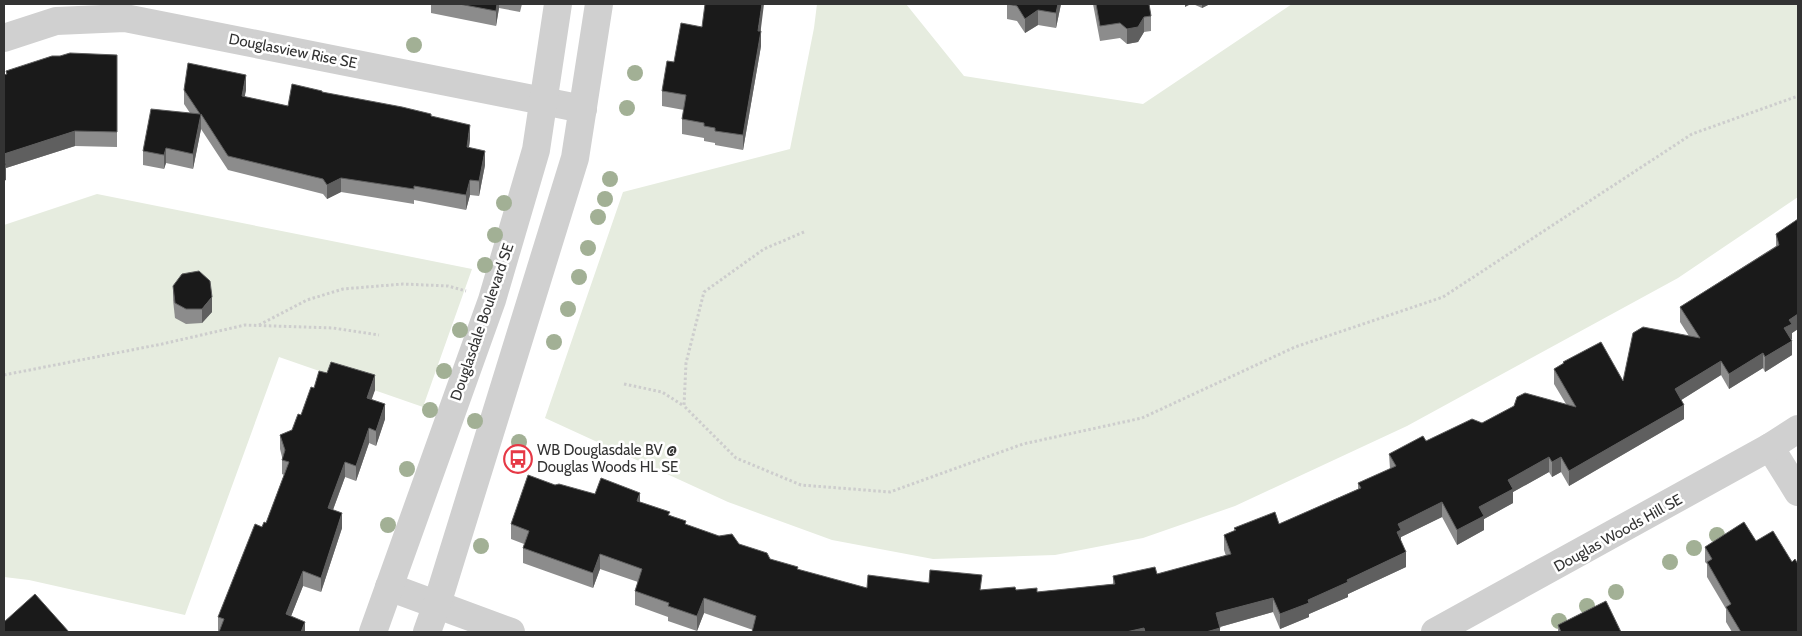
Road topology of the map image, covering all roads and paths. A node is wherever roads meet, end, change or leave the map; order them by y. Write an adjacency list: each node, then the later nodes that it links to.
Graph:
1 (558, 4): 5 (street, Douglasdale Boulevard SE)
2 (599, 4): 6 (street)
3 (4, 38): 5 (street, Douglasview Rise SE)
4 (1798, 96): 13 (path)
5 (544, 101): 6 (street, Douglasview Rise SE); 8 (street, Douglasdale Boulevard SE)
6 (583, 109): 18 (street)
7 (804, 232): 13 (path)
8 (492, 300): 9 (path); 17 (street, Douglasdale Boulevard SE)
9 (258, 326): 10 (path); 11 (path)
10 (378, 335)
11 (4, 375)
12 (624, 384): 13 (path)
13 (684, 406)
14 (1798, 429): 15 (street, Douglas Woods Hill SE)
15 (1770, 447): 16 (street); 19 (street, Douglas Woods Hill SE)
16 (1798, 492)
17 (389, 587): 18 (street); 20 (street, Douglasdale Boulevard SE)
18 (437, 604): 21 (street); 22 (street)
19 (1446, 630)
20 (373, 632)
21 (427, 632)
22 (511, 632)

